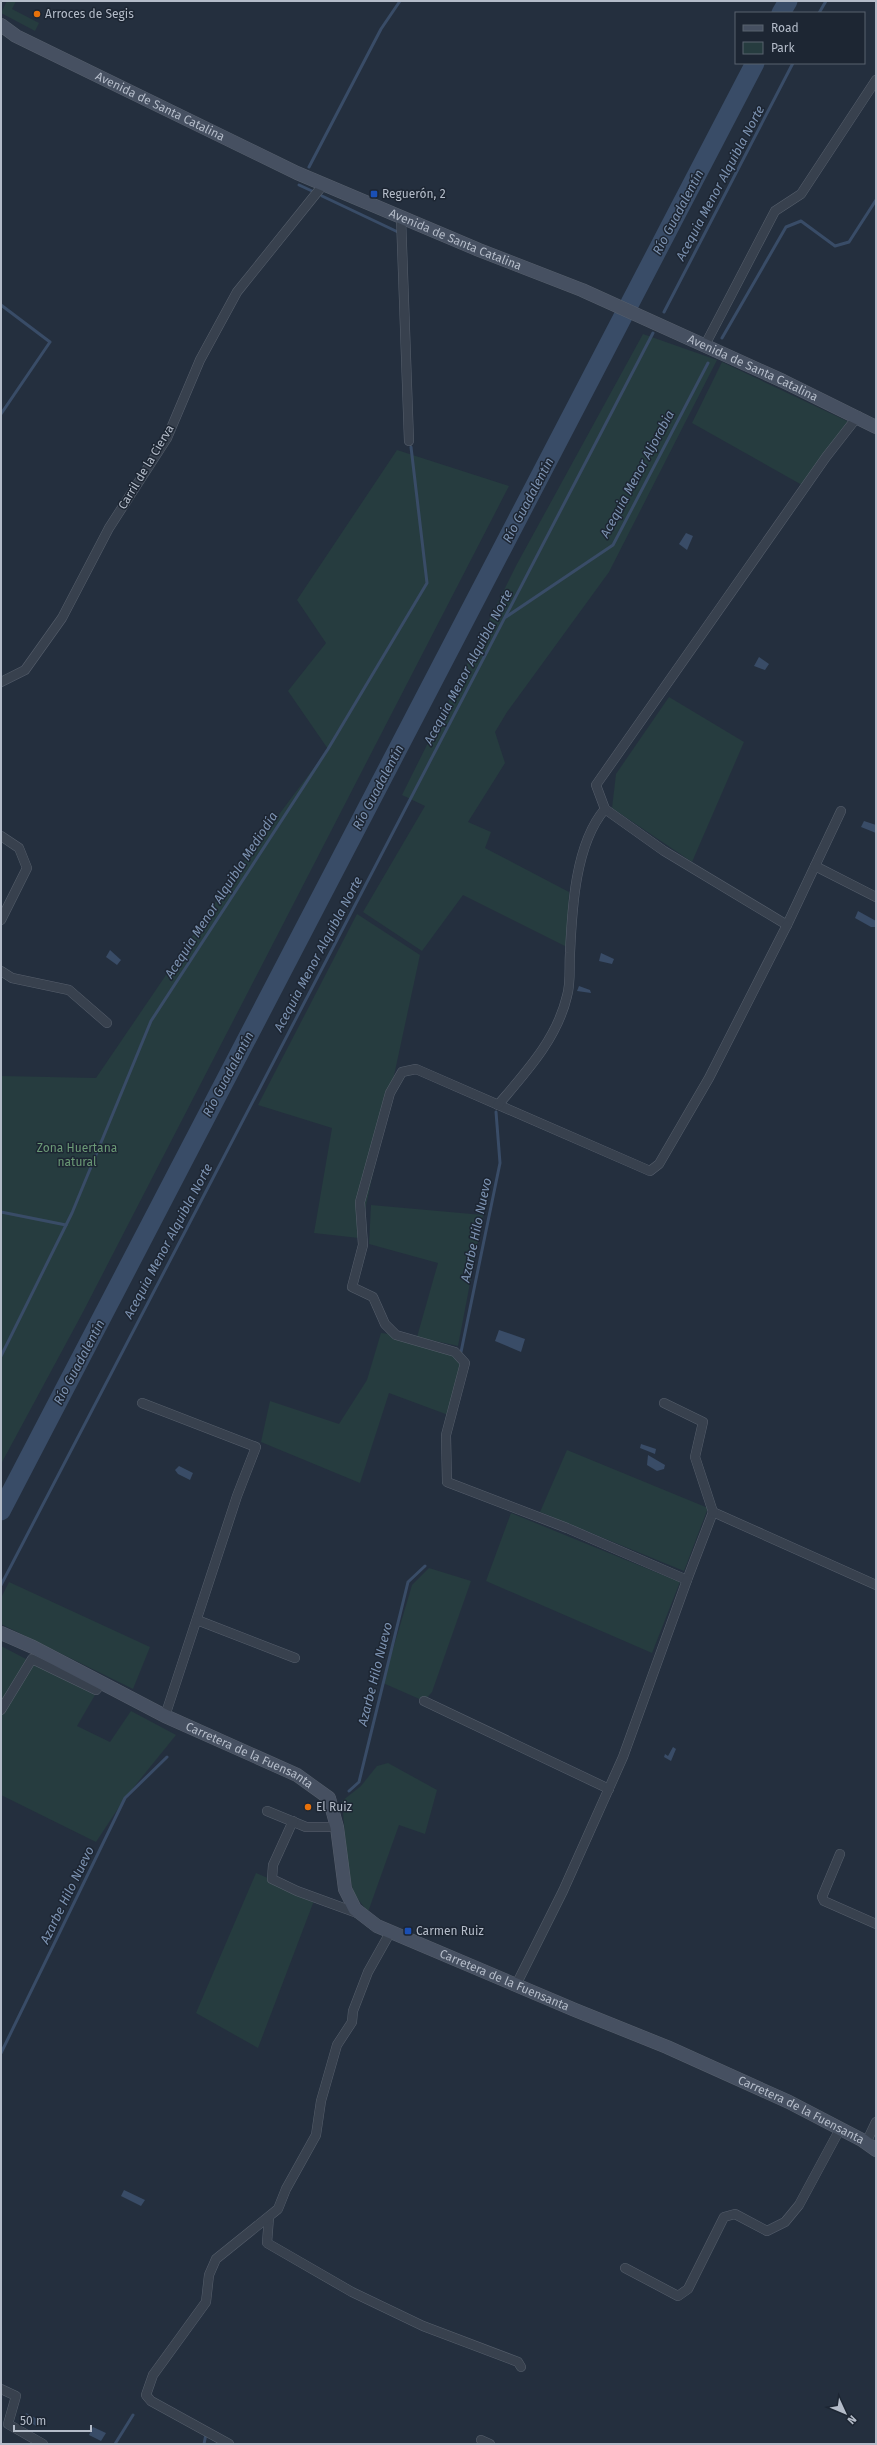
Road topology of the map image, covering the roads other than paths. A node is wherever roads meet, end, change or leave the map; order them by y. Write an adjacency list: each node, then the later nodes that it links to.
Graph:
1 (1, 25): 3 (main road, Avenida de Santa Catalina)
2 (1, 33): 3 (main road, Avenida de Santa Catalina)
3 (16, 36): 5 (main road, Avenida de Santa Catalina)
4 (876, 80): 7 (street)
5 (323, 184): 6 (main road, Avenida de Santa Catalina); 11 (street, Carril de la Cierva)
6 (401, 217): 7 (main road, Avenida de Santa Catalina); 10 (street)
7 (705, 345): 8 (main road, Avenida de Santa Catalina)
8 (858, 416): 9 (main road, Avenida de Santa Catalina); 12 (street)
9 (876, 427)
10 (409, 441)
11 (1, 682)
12 (605, 808): 18 (street); 21 (street)
13 (842, 812): 15 (street)
14 (1, 836): 17 (street)
15 (815, 866): 16 (street); 18 (street)
16 (876, 897)
17 (1, 920)
18 (787, 925): 21 (street)
19 (1, 971): 20 (street)
20 (107, 1022)
21 (498, 1105): 25 (street)
22 (142, 1403): 27 (street)
23 (664, 1404): 24 (street)
24 (713, 1512): 25 (street); 26 (street)
25 (687, 1580): 34 (street)
26 (876, 1585)
27 (197, 1620): 29 (street); 33 (street)
28 (1, 1633): 30 (main road, Carretera de la Fuensanta)
29 (295, 1658)
30 (102, 1683): 32 (street); 33 (main road, Carretera de la Fuensanta)
31 (424, 1701): 34 (street)
32 (1, 1710)
33 (165, 1716): 37 (main road, Carretera de la Fuensanta)
34 (609, 1789): 42 (street)
35 (267, 1811): 36 (street)
36 (293, 1821): 37 (street); 39 (street)
37 (337, 1827): 39 (main road, Carretera de la Fuensanta)
38 (840, 1854): 40 (street)
39 (363, 1915): 41 (main road, Carretera de la Fuensanta)
40 (876, 1924)
41 (390, 1931): 42 (main road, Carretera de la Fuensanta); 46 (street)
42 (516, 1985): 44 (main road, Carretera de la Fuensanta)
43 (876, 2122): 45 (street)
44 (840, 2129): 45 (main road, Carretera de la Fuensanta); 47 (street)
45 (871, 2147)
46 (269, 2217): 48 (street); 52 (street)
47 (624, 2268)
48 (522, 2367)
49 (1, 2389): 51 (street)
50 (481, 2440): 53 (street)
51 (44, 2444)
52 (229, 2444)
53 (490, 2444)

